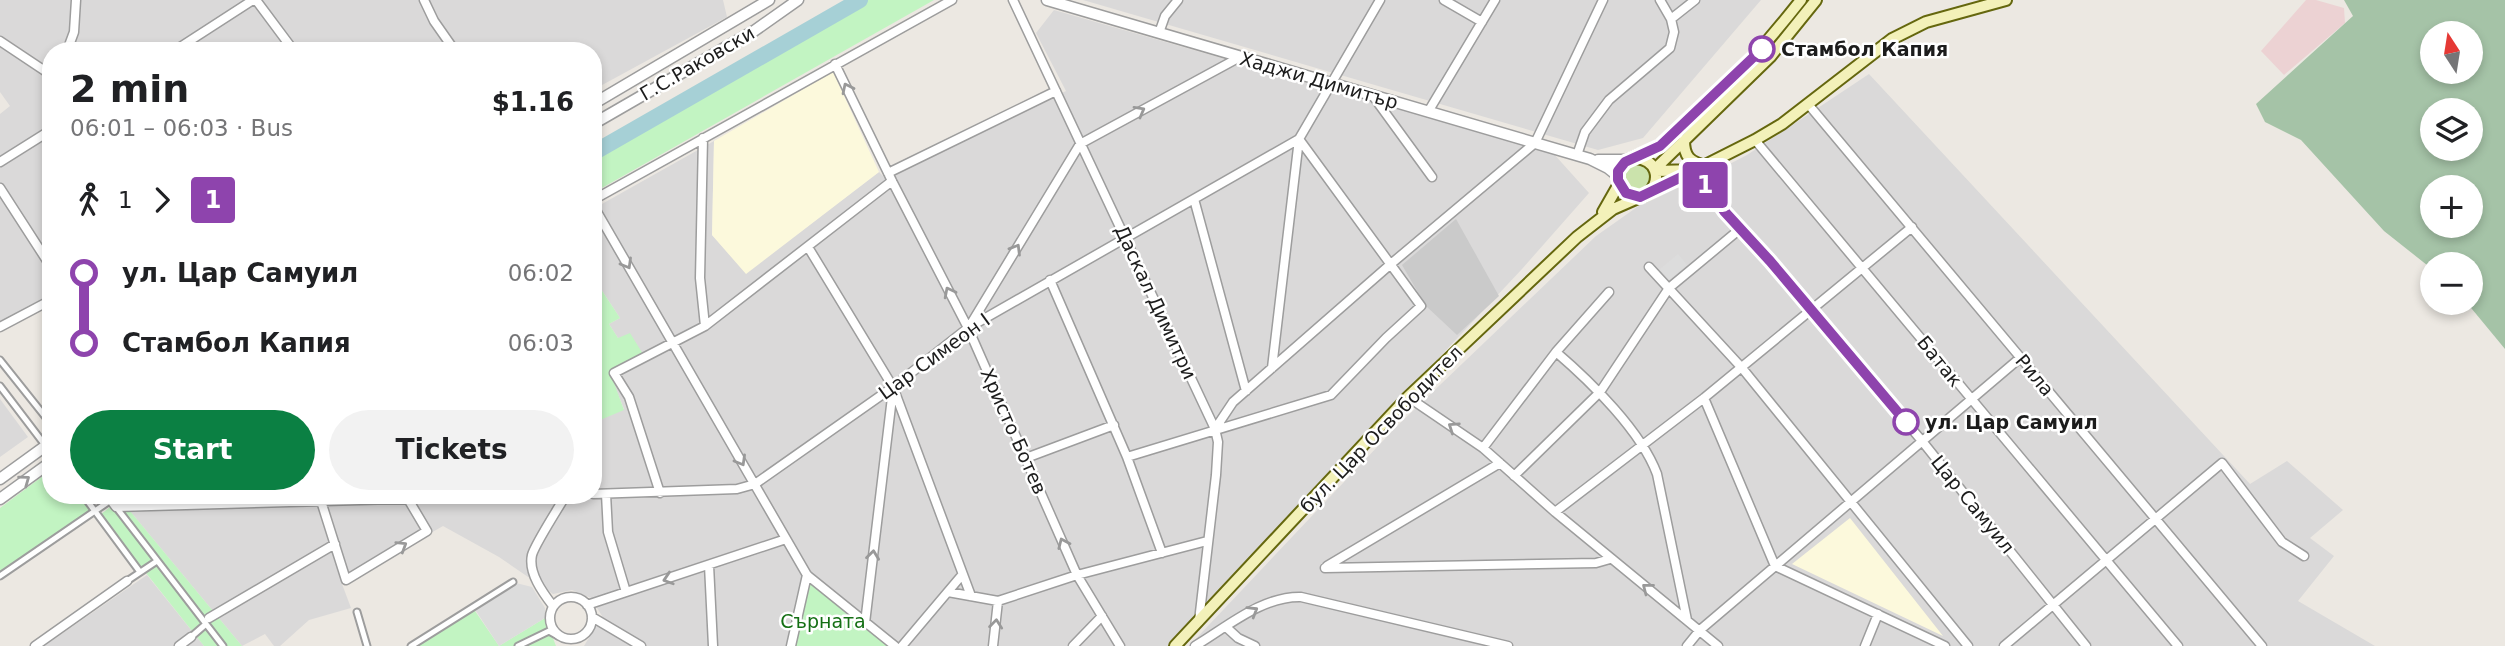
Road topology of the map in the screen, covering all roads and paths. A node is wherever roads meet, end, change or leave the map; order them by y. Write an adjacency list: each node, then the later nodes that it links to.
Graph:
1 (76, 0): 24 (street)
2 (255, 0): 25 (street); 26 (street)
3 (424, 0): 27 (street)
4 (769, 0): 34 (street, Г.С.Раковски)
5 (798, 0): 37 (street, Г.С.Раковски)
6 (952, 0): 29 (street)
7 (1013, 0): 32 (street, Даскал Димитри)
8 (1047, 0): 22 (street, Хаджи Димитър)
9 (1178, 0): 22 (street)
10 (1380, 0): 31 (street)
11 (1444, 0): 21 (street)
12 (1495, 0): 21 (street)
13 (1591, 0): 19 (street)
14 (1660, 0): 20 (street)
15 (1695, 0): 20 (street)
16 (1801, 0): 47 (main road)
17 (1816, 0): 41 (main road)
18 (2007, 0): 35 (main road)
19 (1601, 2): 43 (street)
20 (1671, 19): 45 (street)
21 (1482, 22): 36 (street)
22 (1159, 33): 28 (street, Хаджи Димитър)
23 (0, 41): 30 (street)
24 (71, 42)
25 (188, 42)
26 (288, 42)
27 (449, 42)
28 (1240, 57): 31 (street, Хаджи Димитър); 44 (street, one-way to 28)
29 (835, 64): 39 (street); 51 (street, Христо Ботев, one-way to 29)
30 (42, 69)
31 (1332, 84): 33 (street, Хаджи Димитър); 40 (street)
32 (1056, 91): 44 (street, Даскал Димитри); 51 (street)
33 (1373, 96): 36 (street, Хаджи Димитър); 52 (street)
34 (602, 99)
35 (1808, 104): 42 (main road); 60 (street, Рила)
36 (1428, 112): 43 (street, Хаджи Димитър)
37 (602, 119)
38 (42, 136): 48 (street)
39 (703, 138): 56 (street); 73 (street)
40 (1299, 139): 57 (street, Цар Симеон I); 65 (street); 80 (street)
41 (1684, 140): 49 (main road); 50 (main road)
42 (1755, 140): 49 (main road); 67 (street, Батак)
43 (1535, 143): 45 (street, Хаджи Димитър); 65 (street)
44 (1080, 144): 62 (street, Даскал Димитри); 75 (street, one-way to 44)
45 (1577, 155): 46 (street, Хаджи Димитър)
46 (1590, 159): 47 (street); 53 (street)
47 (1632, 159): 50 (main road); 53 (main road)
48 (0, 162)
49 (1701, 168): 50 (main road); 55 (main road); 61 (street, Цар Самуил)
50 (1655, 170): 55 (main road)
51 (890, 177): 63 (street); 75 (street, Христо Ботев, one-way to 51)
52 (1432, 177)
53 (1618, 180): 55 (main road); 59 (main road)
54 (0, 188): 64 (street)
55 (1647, 194): 59 (main road)
56 (602, 197)
57 (1194, 199): 62 (street, Цар Симеон I); 84 (street)
58 (602, 218): 76 (street, one-way to 76)
59 (1596, 221): 86 (main road, бул. Цар Освободител)
60 (1912, 227): 67 (street); 78 (street, Рила)
61 (1740, 229): 69 (street); 72 (street, Цар Самуил)
62 (1126, 237): 68 (street, Цар Симеон I); 91 (street, Даскал Димитри)
63 (808, 247): 73 (street); 83 (street)
64 (42, 253)
65 (1392, 263): 80 (street); 91 (street)
66 (1649, 267): 69 (street)
67 (1863, 267): 72 (street); 88 (street, Батак)
68 (1050, 280): 75 (street, Цар Симеон I); 90 (street)
69 (1669, 288): 81 (street); 85 (street)
70 (1609, 292): 77 (street)
71 (42, 305): 74 (street)
72 (1812, 310): 81 (street); 93 (street, Цар Самуил)
73 (705, 326): 76 (street)
74 (0, 327)
75 (968, 328): 83 (street, Цар Симеон I); 98 (street, Христо Ботев)
76 (673, 345): 103 (street, one-way to 103); 104 (street)
77 (1556, 352): 85 (street); 95 (street)
78 (2020, 358): 88 (street); 117 (street, Рила)
79 (0, 360): 89 (street)
80 (1272, 368): 84 (street)
81 (1742, 368): 87 (street); 108 (street)
82 (0, 386): 92 (street)
83 (894, 387): 103 (street, Цар Симеон I); 130 (street); 149 (street, one-way to 83)
84 (1246, 391): 91 (street)
85 (1600, 392): 94 (street); 101 (street)
86 (1408, 397): 95 (street, one-way to 86); 148 (main road, бул. Цар Освободител)
87 (1704, 398): 94 (street); 127 (street)
88 (1972, 399): 93 (street); 124 (street, Батак)
89 (42, 413)
90 (1114, 425): 97 (street); 98 (street)
91 (1215, 429): 97 (street); 119 (street, Даскал Димитри)
92 (42, 438)
93 (1922, 441): 108 (street); 139 (street, Цар Самуил)
94 (1642, 445): 116 (street); 146 (street)
95 (1483, 448): 99 (street)
96 (42, 452): 102 (street)
97 (1127, 457): 121 (street)
98 (1026, 458): 131 (street, Христо Ботев, one-way to 98)
99 (1500, 463): 101 (street); 123 (street)
100 (42, 469): 107 (street, one-way to 100)
101 (1514, 476): 116 (street)
102 (0, 479)
103 (755, 484): 104 (street, Цар Симеон I); 118 (street)
104 (660, 493): 106 (street, Цар Симеон I)
105 (602, 494): 106 (street, Цар Симеон I)
106 (606, 494): 135 (street)
107 (0, 499)
108 (1850, 503): 127 (street); 178 (street)
109 (90, 504): 115 (street)
110 (106, 504): 115 (street)
111 (117, 504): 125 (street)
112 (322, 504): 120 (street)
113 (411, 504): 120 (street, one-way to 113)
114 (561, 504): 141 (street)
115 (95, 511): 128 (street); 132 (street)
116 (1555, 512): 123 (street)
117 (2157, 518): 122 (street); 124 (street); 182 (street, Рила)
118 (786, 539): 126 (street); 129 (street)
119 (1207, 541): 121 (street); 148 (street, Даскал Димитри)
120 (335, 544): 147 (street)
121 (1162, 553): 131 (street)
122 (2304, 556)
123 (1611, 559): 146 (street, one-way to 123)
124 (2105, 559): 139 (street); 181 (street, Батак)
125 (157, 561): 128 (street); 147 (street)
126 (709, 565): 135 (street, one-way to 135); 163 (street)
127 (1775, 566): 143 (street); 151 (street)
128 (140, 572): 133 (street)
129 (807, 575): 149 (street); 164 (street)
130 (962, 575): 136 (street); 137 (street)
131 (1077, 575): 138 (street); 144 (street, Христо Ботев)
132 (0, 576)
133 (127, 581): 154 (street)
134 (513, 582): 159 (street)
135 (626, 592): 140 (street)
136 (948, 592): 137 (street); 166 (street)
137 (971, 596): 138 (street)
138 (998, 601): 167 (street, one-way to 138)
139 (2053, 604): 179 (street); 180 (street, Цар Самуил)
140 (587, 605): 141 (street); 145 (street)
141 (553, 606): 152 (street)
142 (357, 612): 158 (street)
143 (1878, 614): 176 (street); 177 (street)
144 (1102, 616): 168 (street); 169 (street, Христо Ботев)
145 (592, 617): 152 (street); 162 (street)
146 (1687, 620): 151 (street)
147 (208, 621): 153 (street); 157 (street)
148 (1199, 621): 170 (main road, бул. Цар Освободител)
149 (865, 623): 165 (street)
150 (1226, 627): 171 (street); 172 (street); 173 (street, one-way to 173)
151 (1700, 630): 174 (street); 175 (street)
152 (558, 636): 160 (street); 161 (street)
153 (191, 637): 156 (street)
154 (46, 643): 155 (street)
155 (35, 646)
156 (179, 646)
157 (223, 646)
158 (367, 646)
159 (411, 646)
160 (518, 646)
161 (559, 646)
162 (641, 646)
163 (713, 646)
164 (791, 646)
165 (895, 646)
166 (902, 646)
167 (993, 646)
168 (1073, 646)
169 (1120, 646)
170 (1175, 646)
171 (1195, 646)
172 (1255, 646)
173 (1508, 646)
174 (1688, 646)
175 (1718, 646)
176 (1865, 646)
177 (1945, 646)
178 (1968, 646)
179 (2004, 646)
180 (2086, 646)
181 (2178, 646)
182 (2262, 646)

